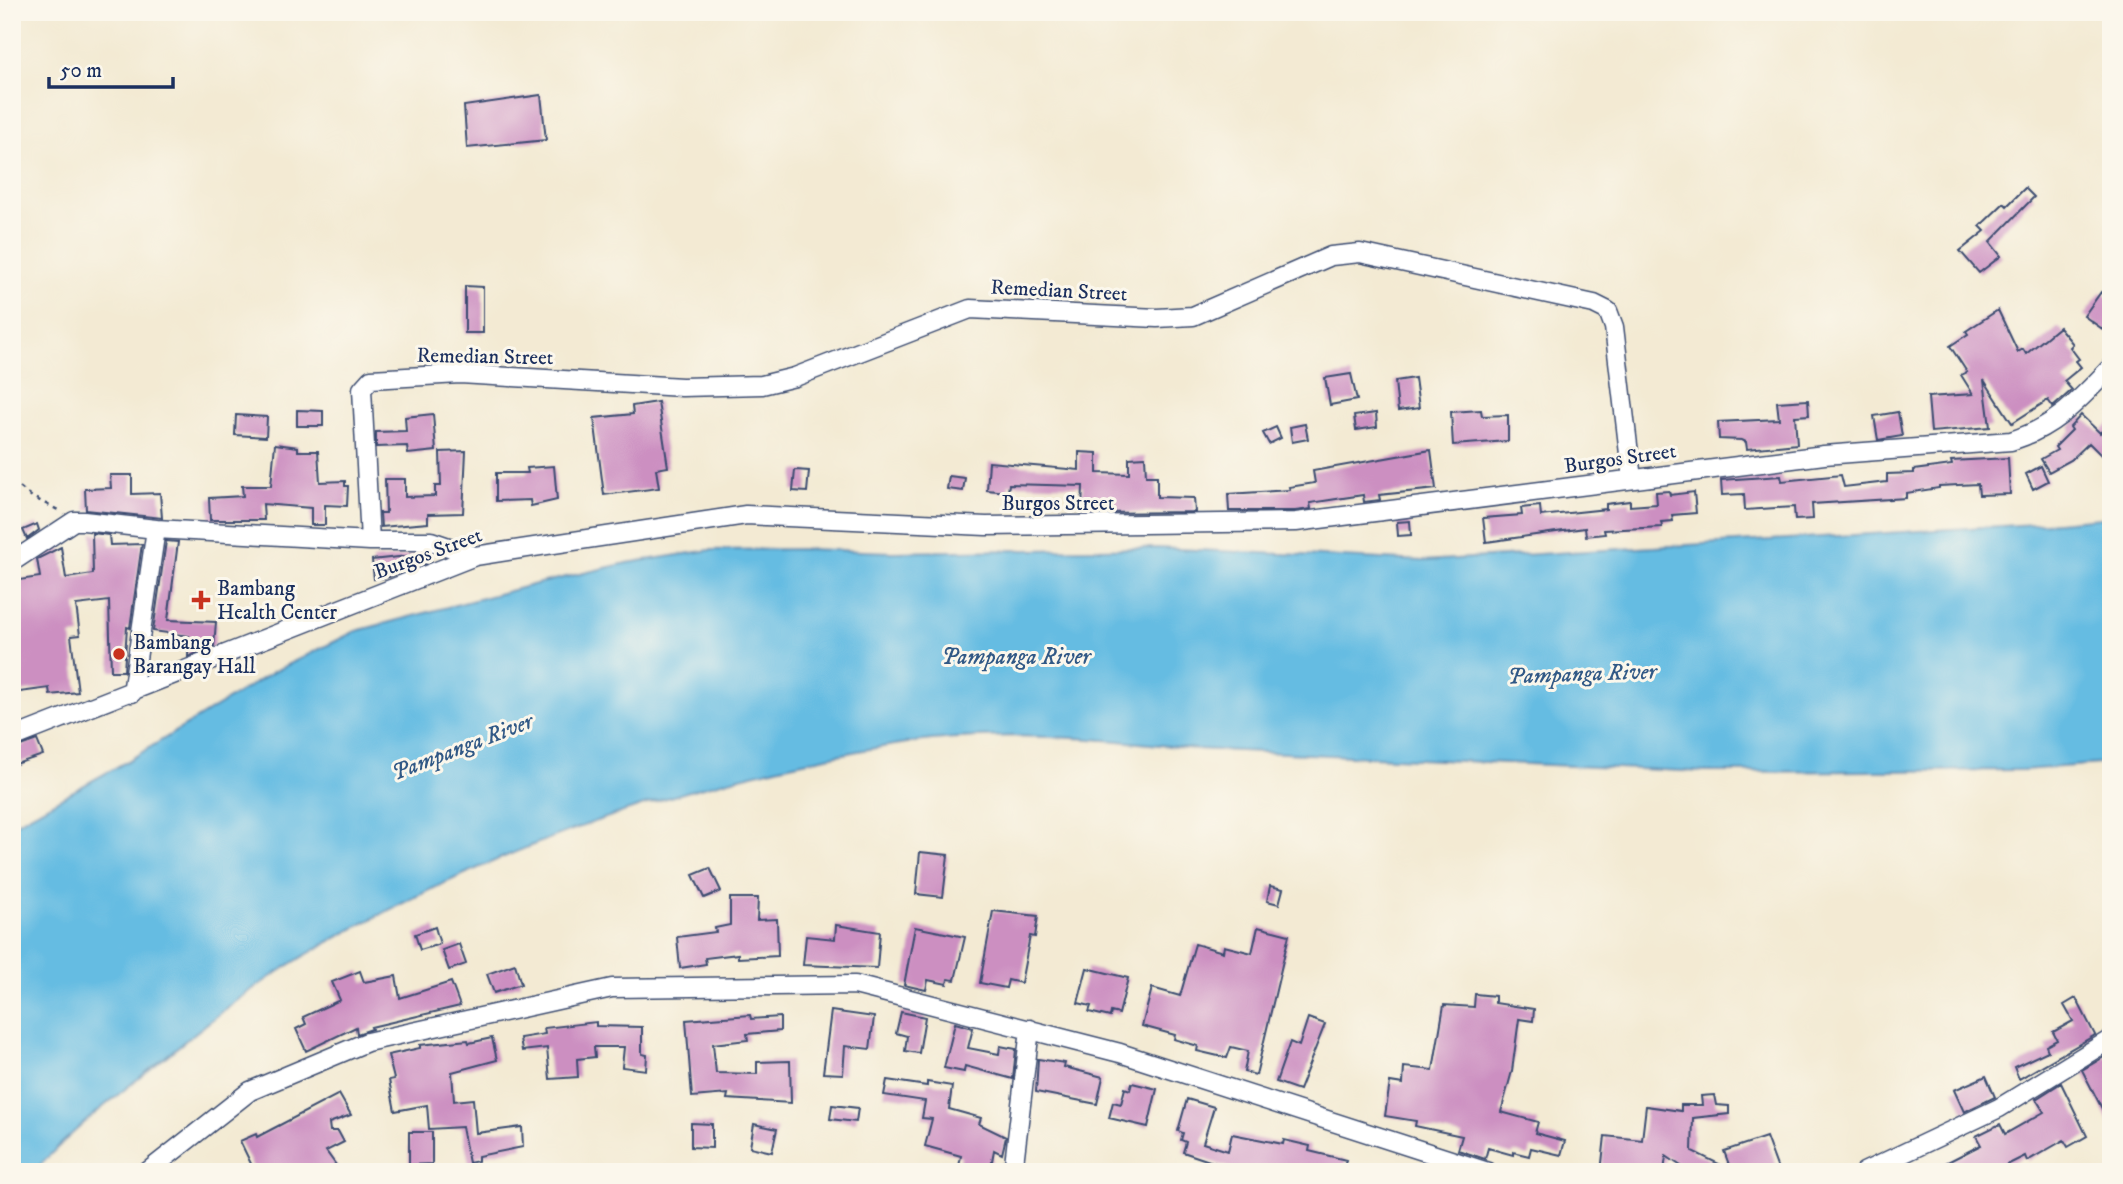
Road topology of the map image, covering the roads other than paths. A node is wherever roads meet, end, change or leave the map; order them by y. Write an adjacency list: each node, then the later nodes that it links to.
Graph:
1 (2111, 367): 2 (street, Burgos Street)
2 (1632, 480): 4 (street, Remedian Street); 5 (street, Burgos Street)
3 (156, 529): 4 (street); 6 (street); 7 (street)
4 (370, 541): 5 (street)
5 (475, 555): 7 (street, Burgos Street)
6 (12, 562)
7 (132, 693): 8 (street, Burgos Street)
8 (12, 738)
9 (1030, 1029): 11 (street); 12 (street); 13 (street)
10 (2111, 1040): 14 (street)
11 (147, 1172)
12 (1013, 1172)
13 (1488, 1172)
14 (1864, 1172)

